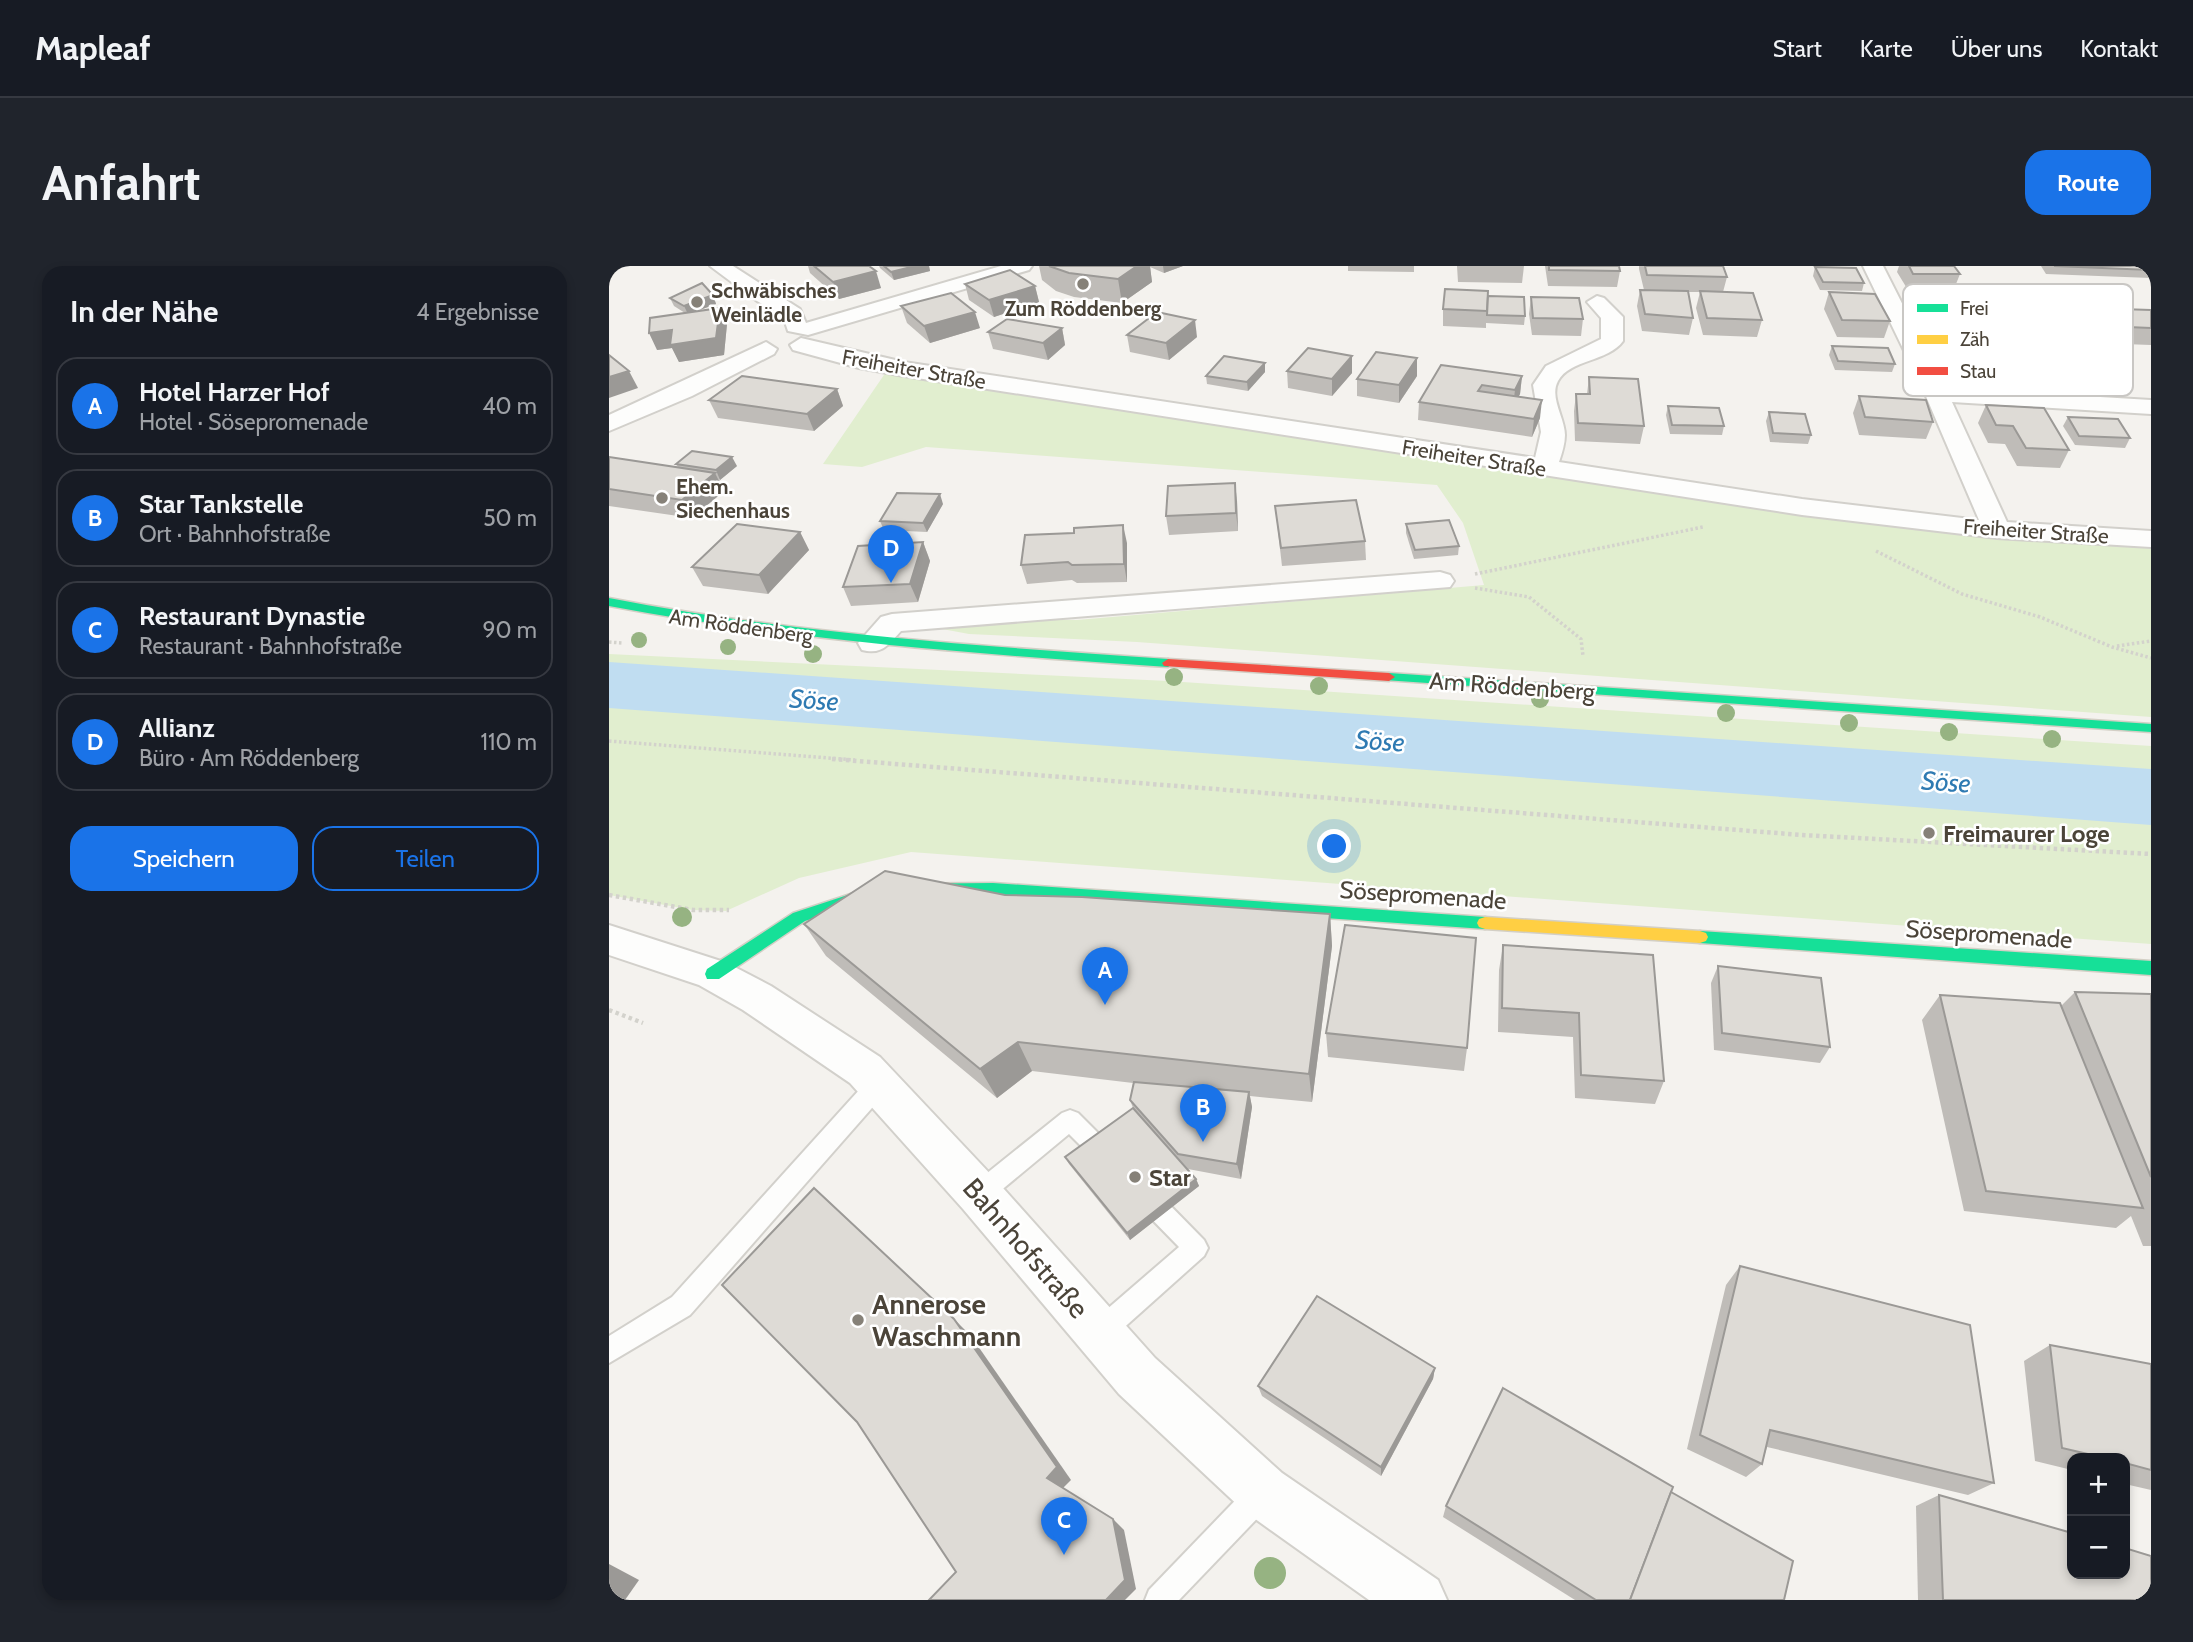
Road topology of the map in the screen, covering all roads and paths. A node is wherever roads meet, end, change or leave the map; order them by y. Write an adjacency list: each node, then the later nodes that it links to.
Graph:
1 (720, 266): 4 (street)
2 (1022, 266): 8 (street)
3 (1873, 266): 7 (street)
4 (764, 297): 6 (street); 8 (street)
5 (1597, 302): 13 (street)
6 (765, 322)
7 (1903, 326)
8 (802, 333): 12 (street); 13 (street, Freiheiter Straße)
9 (1938, 396): 15 (street)
10 (1970, 396): 11 (street)
11 (2151, 407)
12 (609, 424)
13 (1544, 469): 15 (street, Freiheiter Straße)
14 (1708, 526): 18 (path)
15 (1997, 530): 16 (street, Freiheiter Straße)
16 (2151, 539)
17 (1885, 556): 24 (path)
18 (1454, 584): 23 (street); 26 (path)
19 (609, 602): 20 (main road, Am Röddenberg)
20 (757, 630): 21 (main road); 23 (main road, Am Röddenberg)
21 (666, 631)
22 (2151, 640): 24 (path)
23 (873, 643): 26 (main road, Am Röddenberg)
24 (2112, 647): 25 (path)
25 (2151, 658)
26 (1586, 691): 27 (main road, Am Röddenberg)
27 (2151, 728)
28 (609, 741): 29 (path)
29 (2151, 855)
30 (609, 895): 31 (path)
31 (799, 917): 33 (main road, Sösepromenade); 34 (main road, Sösepromenade)
32 (609, 940): 34 (street, Bahnhofstraße)
33 (2151, 968)
34 (713, 974): 37 (street, Bahnhofstraße)
35 (609, 1010): 36 (path)
36 (643, 1023)
37 (879, 1085): 38 (street, Bahnhofstraße); 40 (lane)
38 (979, 1194): 39 (street, Bahnhofstraße); 39 (lane)
39 (1099, 1333): 41 (street, Bahnhofstraße)
40 (609, 1350)
41 (1263, 1492): 42 (lane); 43 (street, Bahnhofstraße)
42 (1159, 1600)
43 (1418, 1600)

